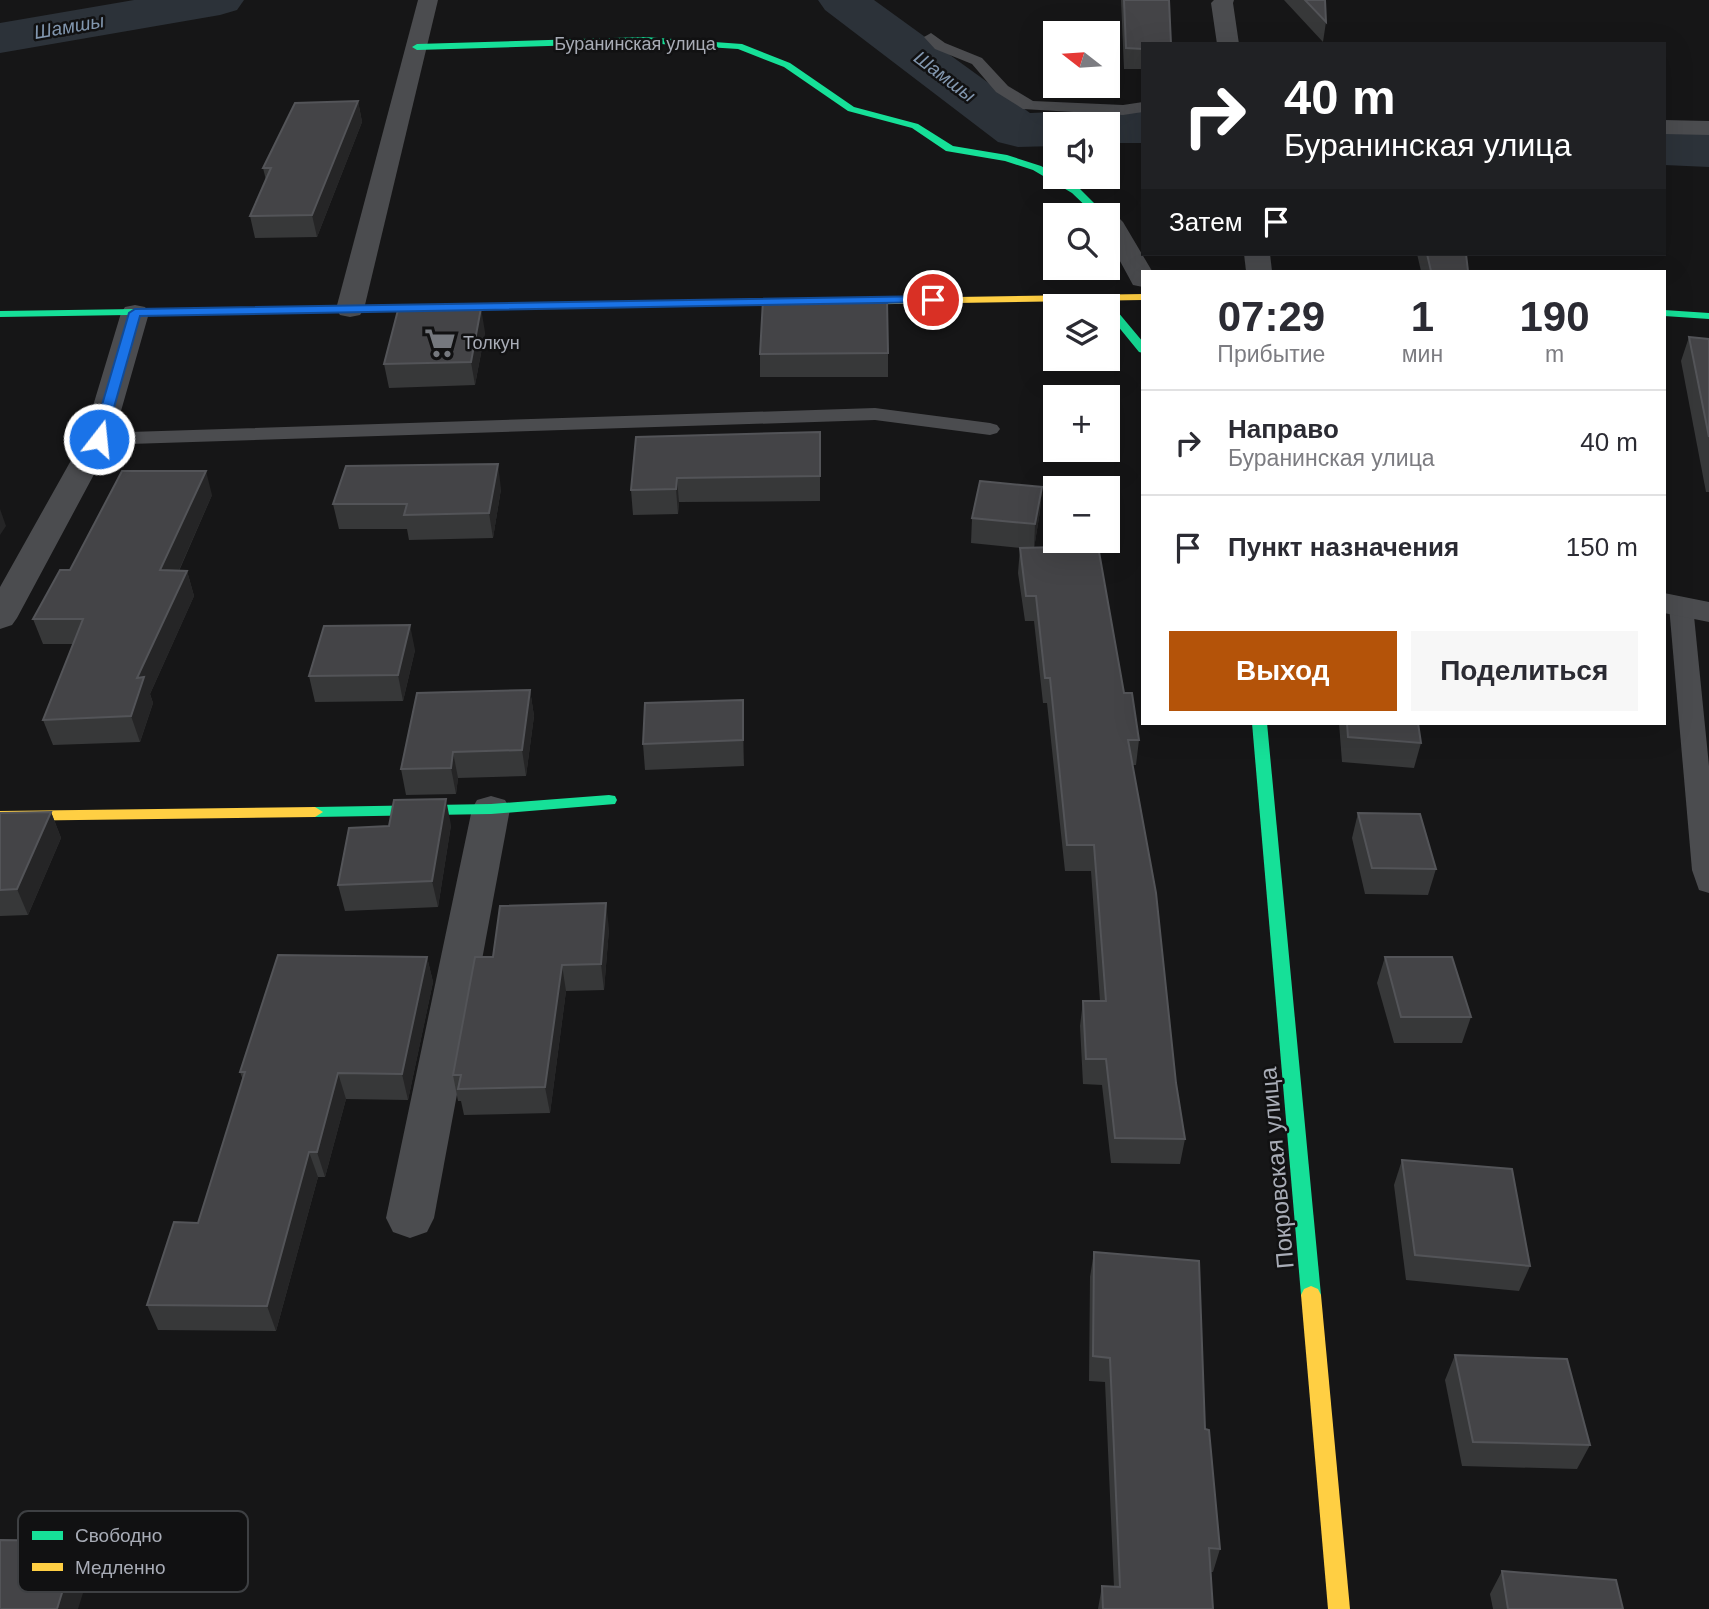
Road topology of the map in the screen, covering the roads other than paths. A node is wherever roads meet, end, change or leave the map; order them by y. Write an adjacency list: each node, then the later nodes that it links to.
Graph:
1 (428, 0): 5 (street)
2 (1224, 0): 4 (street)
3 (931, 37): 6 (lane)
4 (1228, 42)
5 (417, 47): 9 (street, Буранинская улица); 15 (street)
6 (1141, 107)
7 (1666, 127): 8 (street)
8 (1709, 128)
9 (1088, 203)
10 (1120, 238): 11 (street)
11 (1141, 275)
12 (1141, 298): 13 (street)
13 (1120, 302)
14 (1043, 304): 15 (street)
15 (349, 309): 16 (street)
16 (135, 313): 18 (street); 23 (street)
17 (1666, 313): 19 (street)
18 (0, 314)
19 (1709, 316)
20 (1120, 322): 21 (street)
21 (1141, 348)
22 (990, 429): 23 (lane)
23 (99, 439): 25 (street)
24 (1685, 607): 30 (lane)
25 (0, 618)
26 (1259, 725): 32 (street, Покровская улица)
27 (610, 800): 28 (street)
28 (491, 809): 29 (street); 31 (street)
29 (0, 816)
30 (1709, 883)
31 (410, 1218)
32 (1339, 1609)

